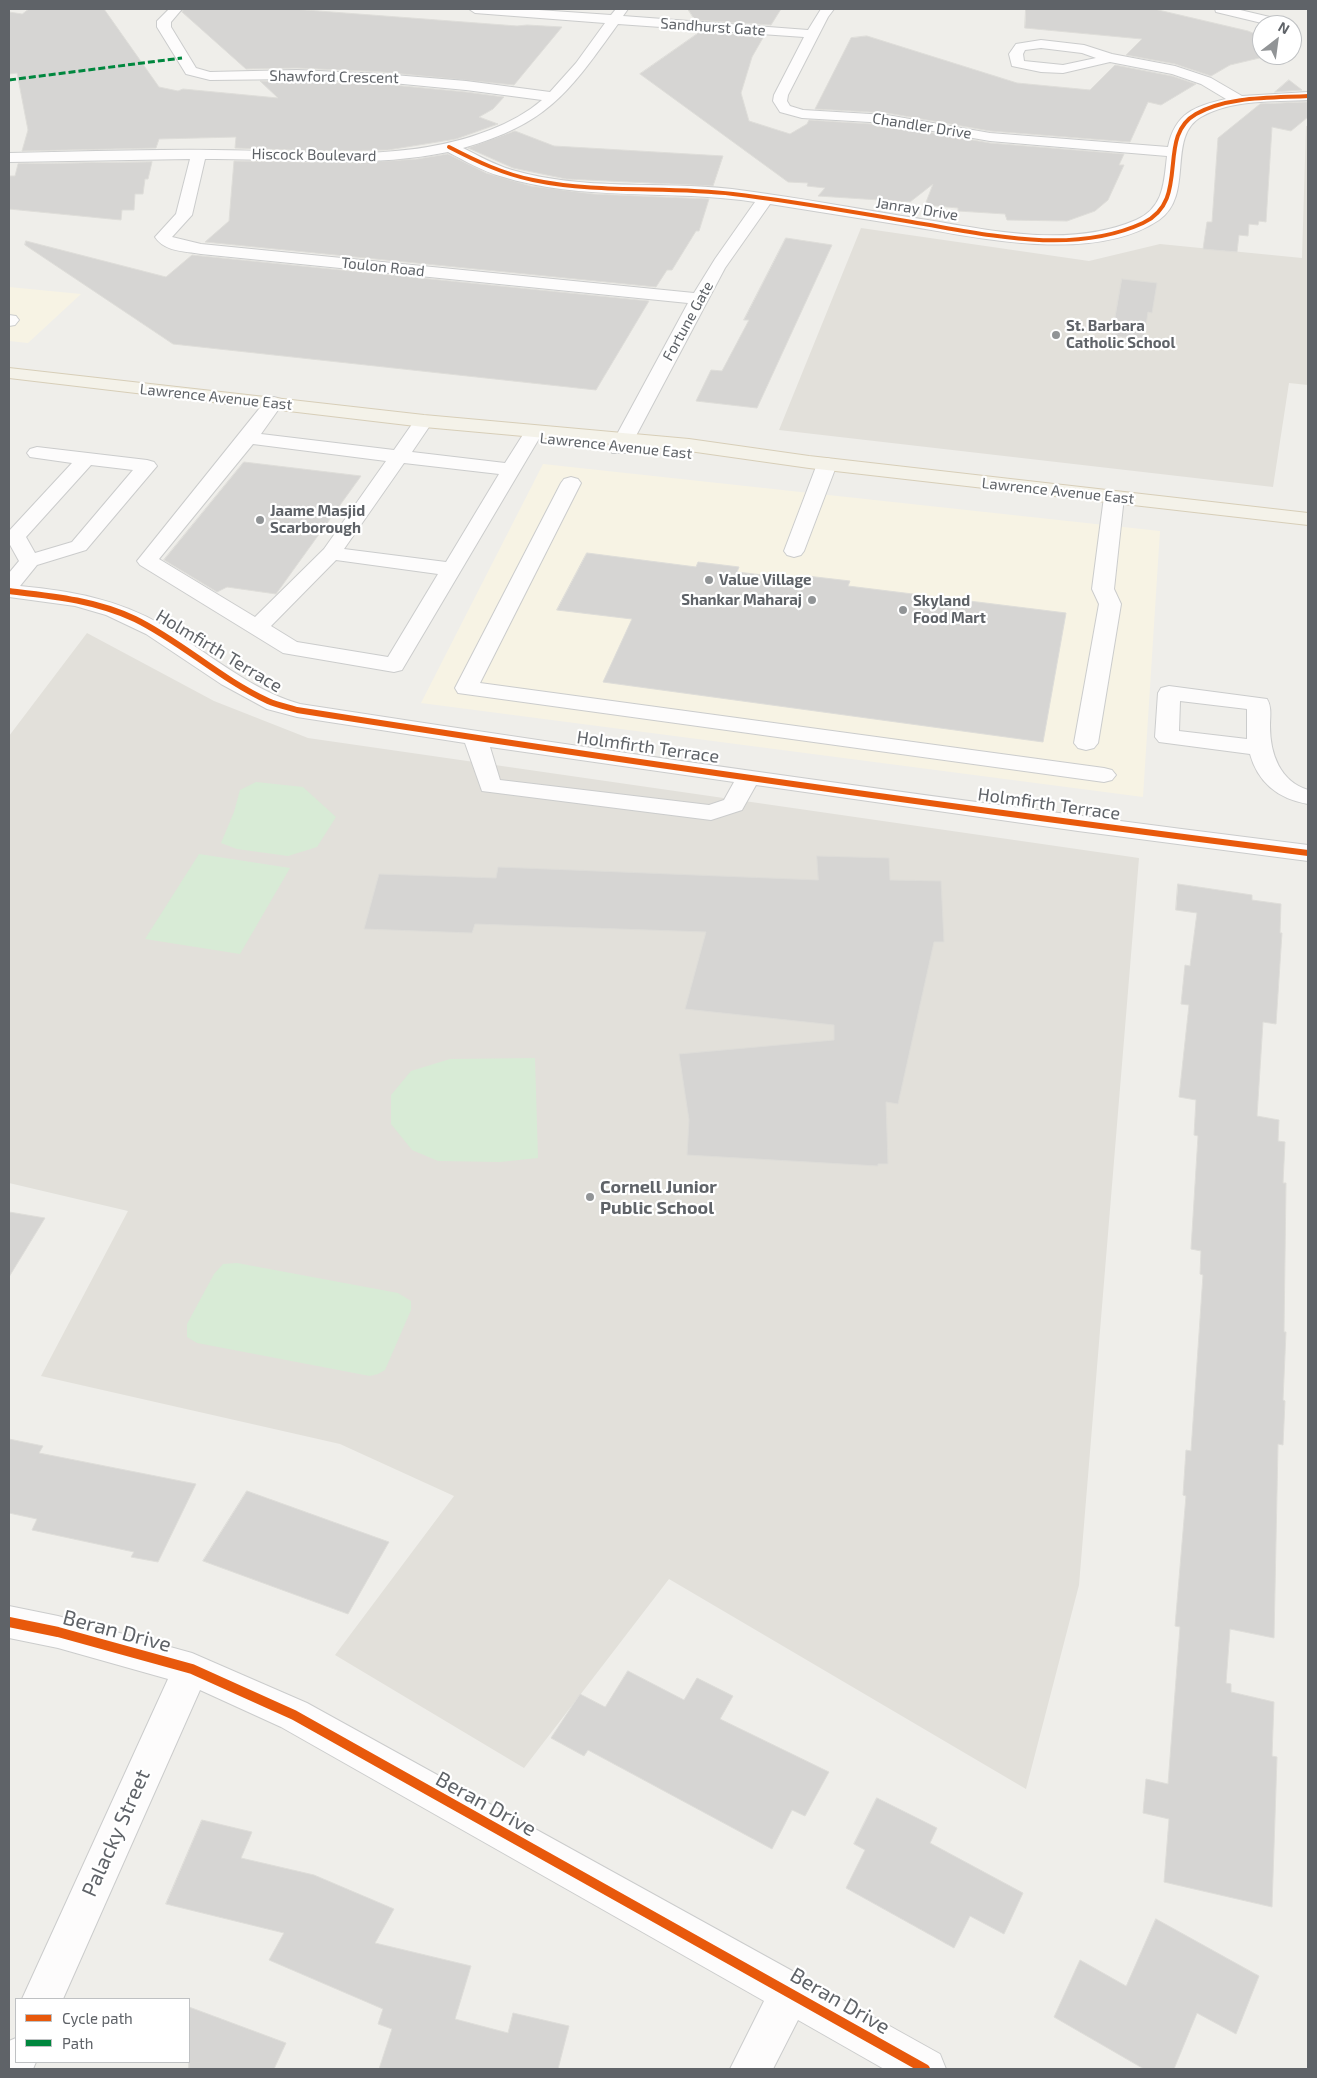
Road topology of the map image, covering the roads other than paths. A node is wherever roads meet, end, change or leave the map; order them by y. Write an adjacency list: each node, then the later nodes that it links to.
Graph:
1 (176, 9): 11 (street, Shawford Crescent)
2 (475, 9): 6 (street)
3 (828, 9): 8 (street, Chandler Drive)
4 (1221, 9): 7 (street)
5 (1265, 9): 7 (street)
6 (618, 14): 8 (street, Sandhurst Gate); 11 (street, Hiscock Boulevard)
7 (1251, 16)
8 (811, 34): 14 (street, Chandler Drive)
9 (1109, 58): 9 (street); 12 (street)
10 (1308, 96): 12 (street, Janray Drive)
11 (552, 97): 13 (street, Hiscock Boulevard)
12 (1238, 100): 14 (street, Janray Drive)
13 (449, 147): 15 (street, Hiscock Boulevard); 17 (street, Janray Drive)
14 (1174, 152): 17 (street, Janray Drive)
15 (198, 154): 16 (street, Hiscock Boulevard); 18 (street, Toulon Road)
16 (9, 158)
17 (765, 199): 18 (street, Fortune Gate)
18 (699, 300): 24 (street, Fortune Gate)
19 (9, 373): 20 (main road, Lawrence Avenue East)
20 (274, 404): 21 (main road, Lawrence Avenue East); 23 (street)
21 (424, 420): 22 (main road, Lawrence Avenue East); 24 (main road, Lawrence Avenue East); 26 (street)
22 (531, 437): 24 (main road, Lawrence Avenue East); 29 (street)
23 (248, 438): 26 (street); 39 (street)
24 (622, 444): 28 (main road, Lawrence Avenue East)
25 (37, 453): 27 (street)
26 (397, 456): 29 (street); 34 (street)
27 (86, 459): 35 (street); 35 (street)
28 (818, 463): 31 (main road, Lawrence Avenue East); 33 (street)
29 (512, 470): 36 (street)
30 (571, 484): 43 (street)
31 (1114, 497): 32 (main road, Lawrence Avenue East); 41 (street)
32 (1308, 519)
33 (794, 551)
34 (331, 553): 36 (street); 39 (street)
35 (30, 561): 37 (street)
36 (452, 569): 39 (street)
37 (9, 586)
38 (9, 591): 40 (street, Holmfirth Terrace)
39 (258, 628)
40 (474, 738): 44 (street, Holmfirth Terrace); 44 (street)
41 (1086, 743)
42 (1260, 748): 45 (street)
43 (1104, 775)
44 (749, 776): 46 (street, Holmfirth Terrace)
45 (1308, 797)
46 (1308, 853)
47 (9, 1622): 48 (street, Beran Drive)
48 (192, 1669): 49 (street, Beran Drive); 50 (street, Palacky Street)
49 (791, 1992): 51 (street); 52 (street, Beran Drive)
50 (42, 1998)
51 (751, 2069)
52 (925, 2069)

